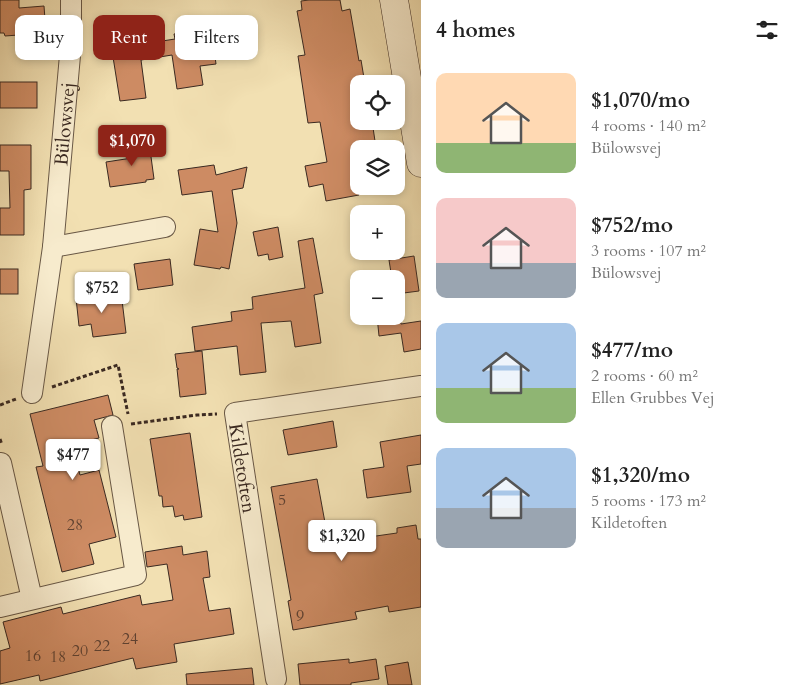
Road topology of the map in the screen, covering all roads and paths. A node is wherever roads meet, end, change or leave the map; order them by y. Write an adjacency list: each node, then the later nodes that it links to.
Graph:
1 (71, 0): 5 (street, Bülowsvej)
2 (394, 0): 3 (street)
3 (421, 163)
4 (165, 227): 5 (street)
5 (53, 248): 7 (street, Bülowsvej)
6 (421, 386): 9 (street, Kildetoften)
7 (32, 393): 8 (path); 10 (path)
8 (0, 405)
9 (235, 413): 10 (path); 14 (street, Kildetoften)
10 (121, 425): 12 (street)
11 (1, 463): 12 (street)
12 (32, 599): 13 (street)
13 (0, 607)
14 (276, 679)

